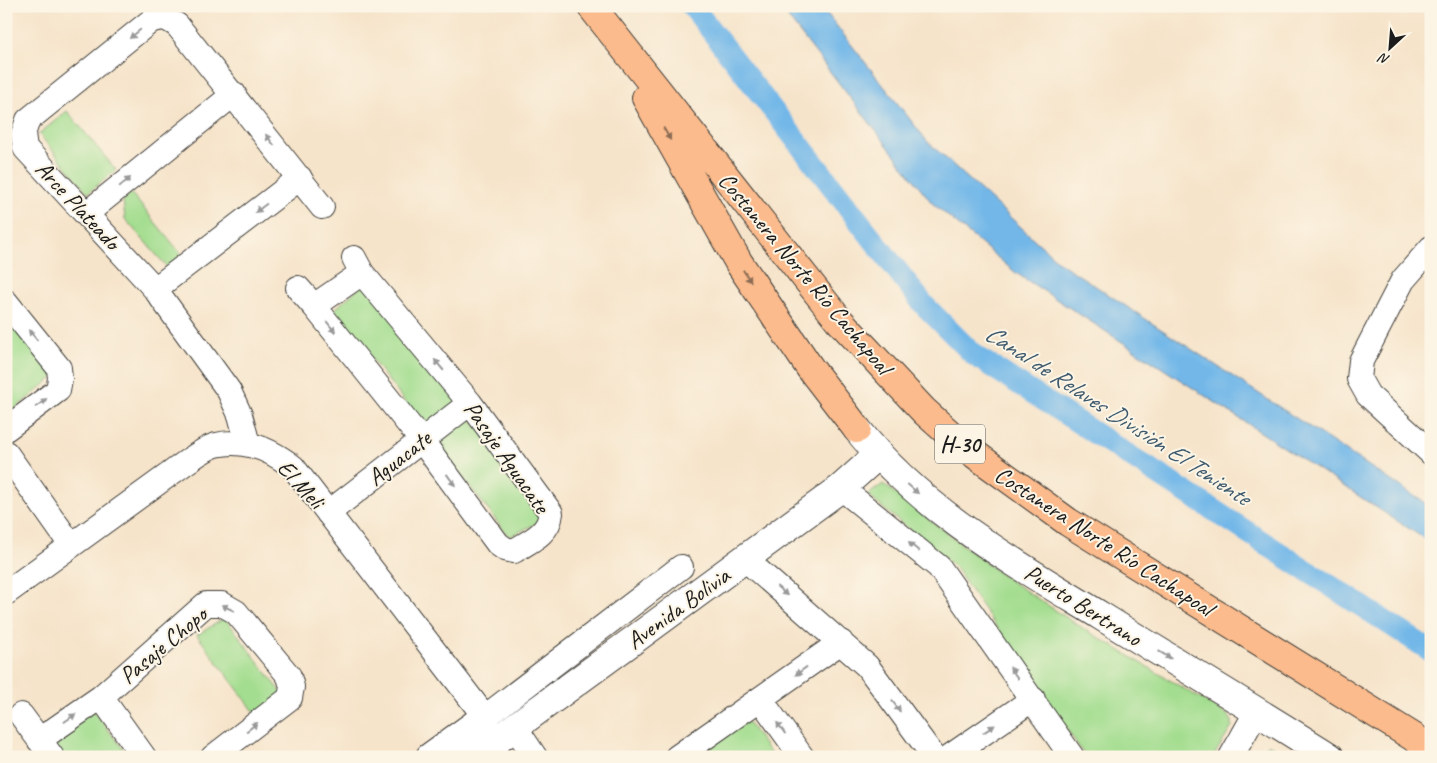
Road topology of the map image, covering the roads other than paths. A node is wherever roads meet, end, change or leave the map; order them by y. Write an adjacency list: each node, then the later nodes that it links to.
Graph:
1 (595, 11): 13 (main road, one-way to 13); 34 (main road, Costanera Norte Río Cachapoal / H-30)
2 (234, 94): 3 (street, one-way to 2); 5 (street, one-way to 2); 5 (street, Arce Plateado, one-way to 5)
3 (300, 178): 4 (street); 8 (street, one-way to 8)
4 (322, 207)
5 (87, 213): 8 (street, Arce Plateado)
6 (1431, 248): 17 (street)
7 (298, 288): 10 (street, Pasaje Aguacate)
8 (154, 289): 15 (street, Arce Plateado)
9 (6, 302): 12 (street, one-way to 9)
10 (314, 306): 11 (street, Pasaje Aguacate, one-way to 10); 14 (street, Pasaje Aguacate, one-way to 14)
11 (470, 402): 14 (street, Aguacate); 14 (street, Pasaje Aguacate, one-way to 11)
12 (6, 429)
13 (857, 429): 18 (street, Puerto Bertrano)
14 (422, 441): 20 (street, Aguacate)
15 (248, 444): 20 (street, El Meli); 21 (street, El Meli)
16 (6, 453): 21 (street)
17 (1431, 453)
18 (878, 455): 19 (street, Avenida Bolivia); 29 (street, Puerto Bertrano, one-way to 29)
19 (841, 488): 22 (street, Avenida Bolivia); 27 (street, one-way to 19)
20 (328, 513): 31 (street, El Meli)
21 (71, 545): 24 (street, El Meli)
22 (745, 559): 25 (street, one-way to 25); 32 (street, Avenida Bolivia)
23 (681, 567): 31 (street, Avenida Bolivia)
24 (6, 593)
25 (840, 642): 28 (street, one-way to 28); 42 (street, one-way to 42)
26 (101, 697): 33 (street, Pasaje Chopo, one-way to 26); 35 (street, Pasaje Chopo); 36 (street, Pasaje Chopo, one-way to 26)
27 (1033, 699): 43 (street, one-way to 27); 44 (street)
28 (761, 700): 40 (street); 41 (street, one-way to 28)
29 (1257, 712): 45 (street); 46 (street, Puerto Bertrano)
30 (21, 715): 33 (street, Pasaje Chopo)
31 (486, 717): 37 (street, Avenida Bolivia)
32 (515, 727): 38 (street, Avenida Bolivia); 39 (street)
33 (46, 748)
34 (1431, 748)
35 (144, 757)
36 (213, 757)
37 (430, 757)
38 (474, 757)
39 (535, 757)
40 (677, 757)
41 (802, 757)
42 (934, 757)
43 (949, 757)
44 (1072, 757)
45 (1231, 757)
46 (1330, 757)

